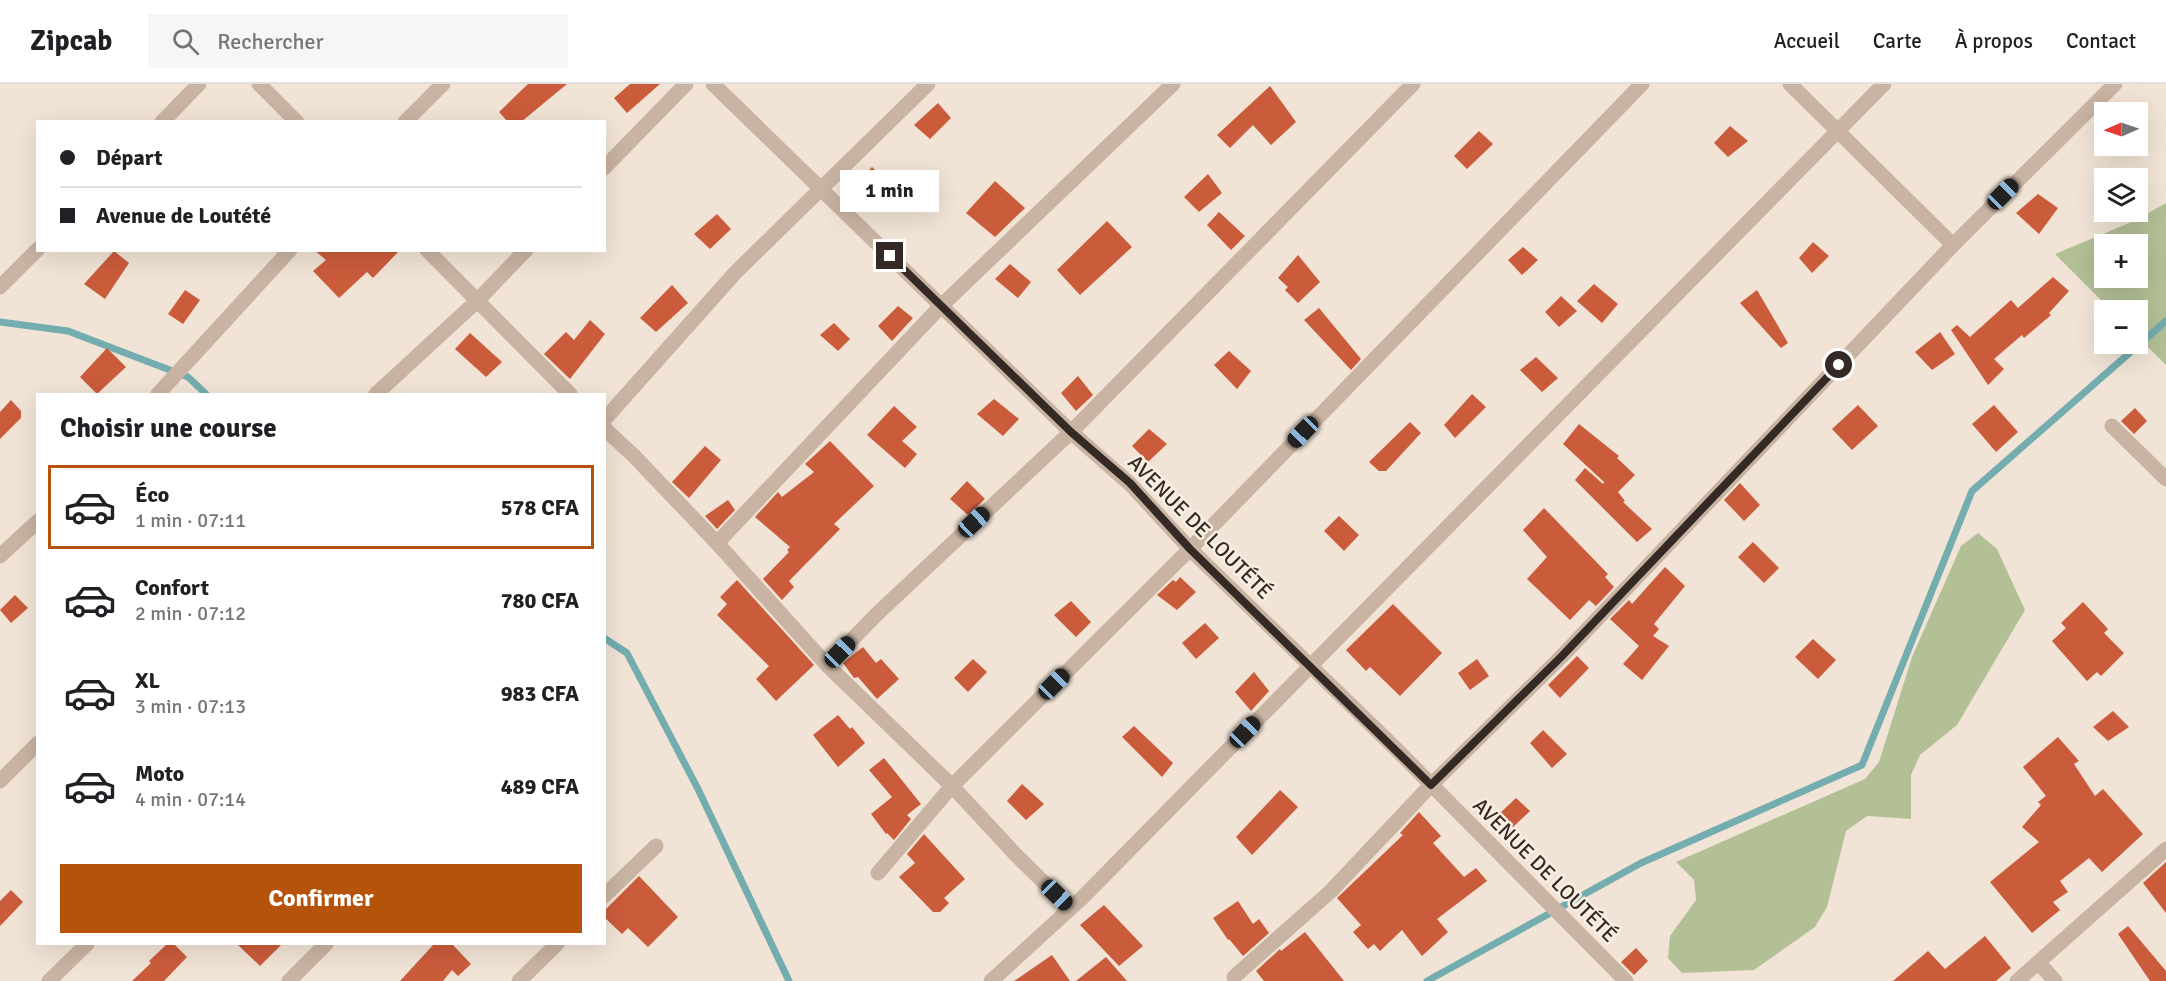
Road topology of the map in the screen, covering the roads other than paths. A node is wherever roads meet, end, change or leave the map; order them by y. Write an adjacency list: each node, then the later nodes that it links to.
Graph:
1 (199, 84): 13 (street)
2 (259, 84): 14 (street)
3 (443, 84): 15 (street)
4 (686, 84): 17 (street)
5 (713, 84): 18 (street, AVENUE DE LOUTÉTÉ)
6 (928, 84): 18 (street)
7 (1173, 84): 26 (street)
8 (1413, 84): 33 (street)
9 (1642, 84): 37 (street)
10 (1790, 84): 16 (street)
11 (1884, 84): 16 (street)
12 (2115, 84): 19 (street)
13 (164, 120)
14 (295, 120)
15 (407, 120)
16 (1837, 131): 19 (street); 40 (street)
17 (606, 166)
18 (822, 190): 26 (street, AVENUE DE LOUTÉTÉ); 30 (street)
19 (1953, 244): 43 (street)
20 (36, 251): 24 (street)
21 (288, 252): 27 (street)
22 (429, 252): 25 (street)
23 (524, 252): 25 (street)
24 (0, 287)
25 (477, 301): 28 (street); 29 (street)
26 (941, 306): 33 (street, AVENUE DE LOUTÉTÉ); 36 (street)
27 (159, 393)
28 (377, 393)
29 (569, 393)
30 (606, 418)
31 (2112, 426): 34 (street)
32 (606, 430): 36 (street)
33 (1071, 432): 37 (street, AVENUE DE LOUTÉTÉ); 39 (street)
34 (2166, 479)
35 (36, 523): 38 (street)
36 (717, 543): 39 (street)
37 (1190, 549): 40 (street, AVENUE DE LOUTÉTÉ); 44 (street)
38 (0, 556)
39 (827, 665): 44 (street)
40 (1310, 665): 43 (street, AVENUE DE LOUTÉTÉ); 49 (street)
41 (36, 745): 42 (street)
42 (0, 781)
43 (1431, 785): 54 (street); 59 (street, AVENUE DE LOUTÉTÉ)
44 (952, 786): 47 (street); 49 (street)
45 (656, 846): 48 (street)
46 (2166, 849): 53 (street)
47 (878, 873)
48 (606, 894)
49 (1070, 908): 58 (street)
50 (86, 945): 55 (street)
51 (325, 945): 56 (street)
52 (556, 945): 57 (street)
53 (2039, 963): 60 (street); 61 (street)
54 (1234, 977)
55 (49, 981)
56 (288, 981)
57 (519, 981)
58 (991, 981)
59 (1626, 981)
60 (2018, 981)
61 (2055, 981)

